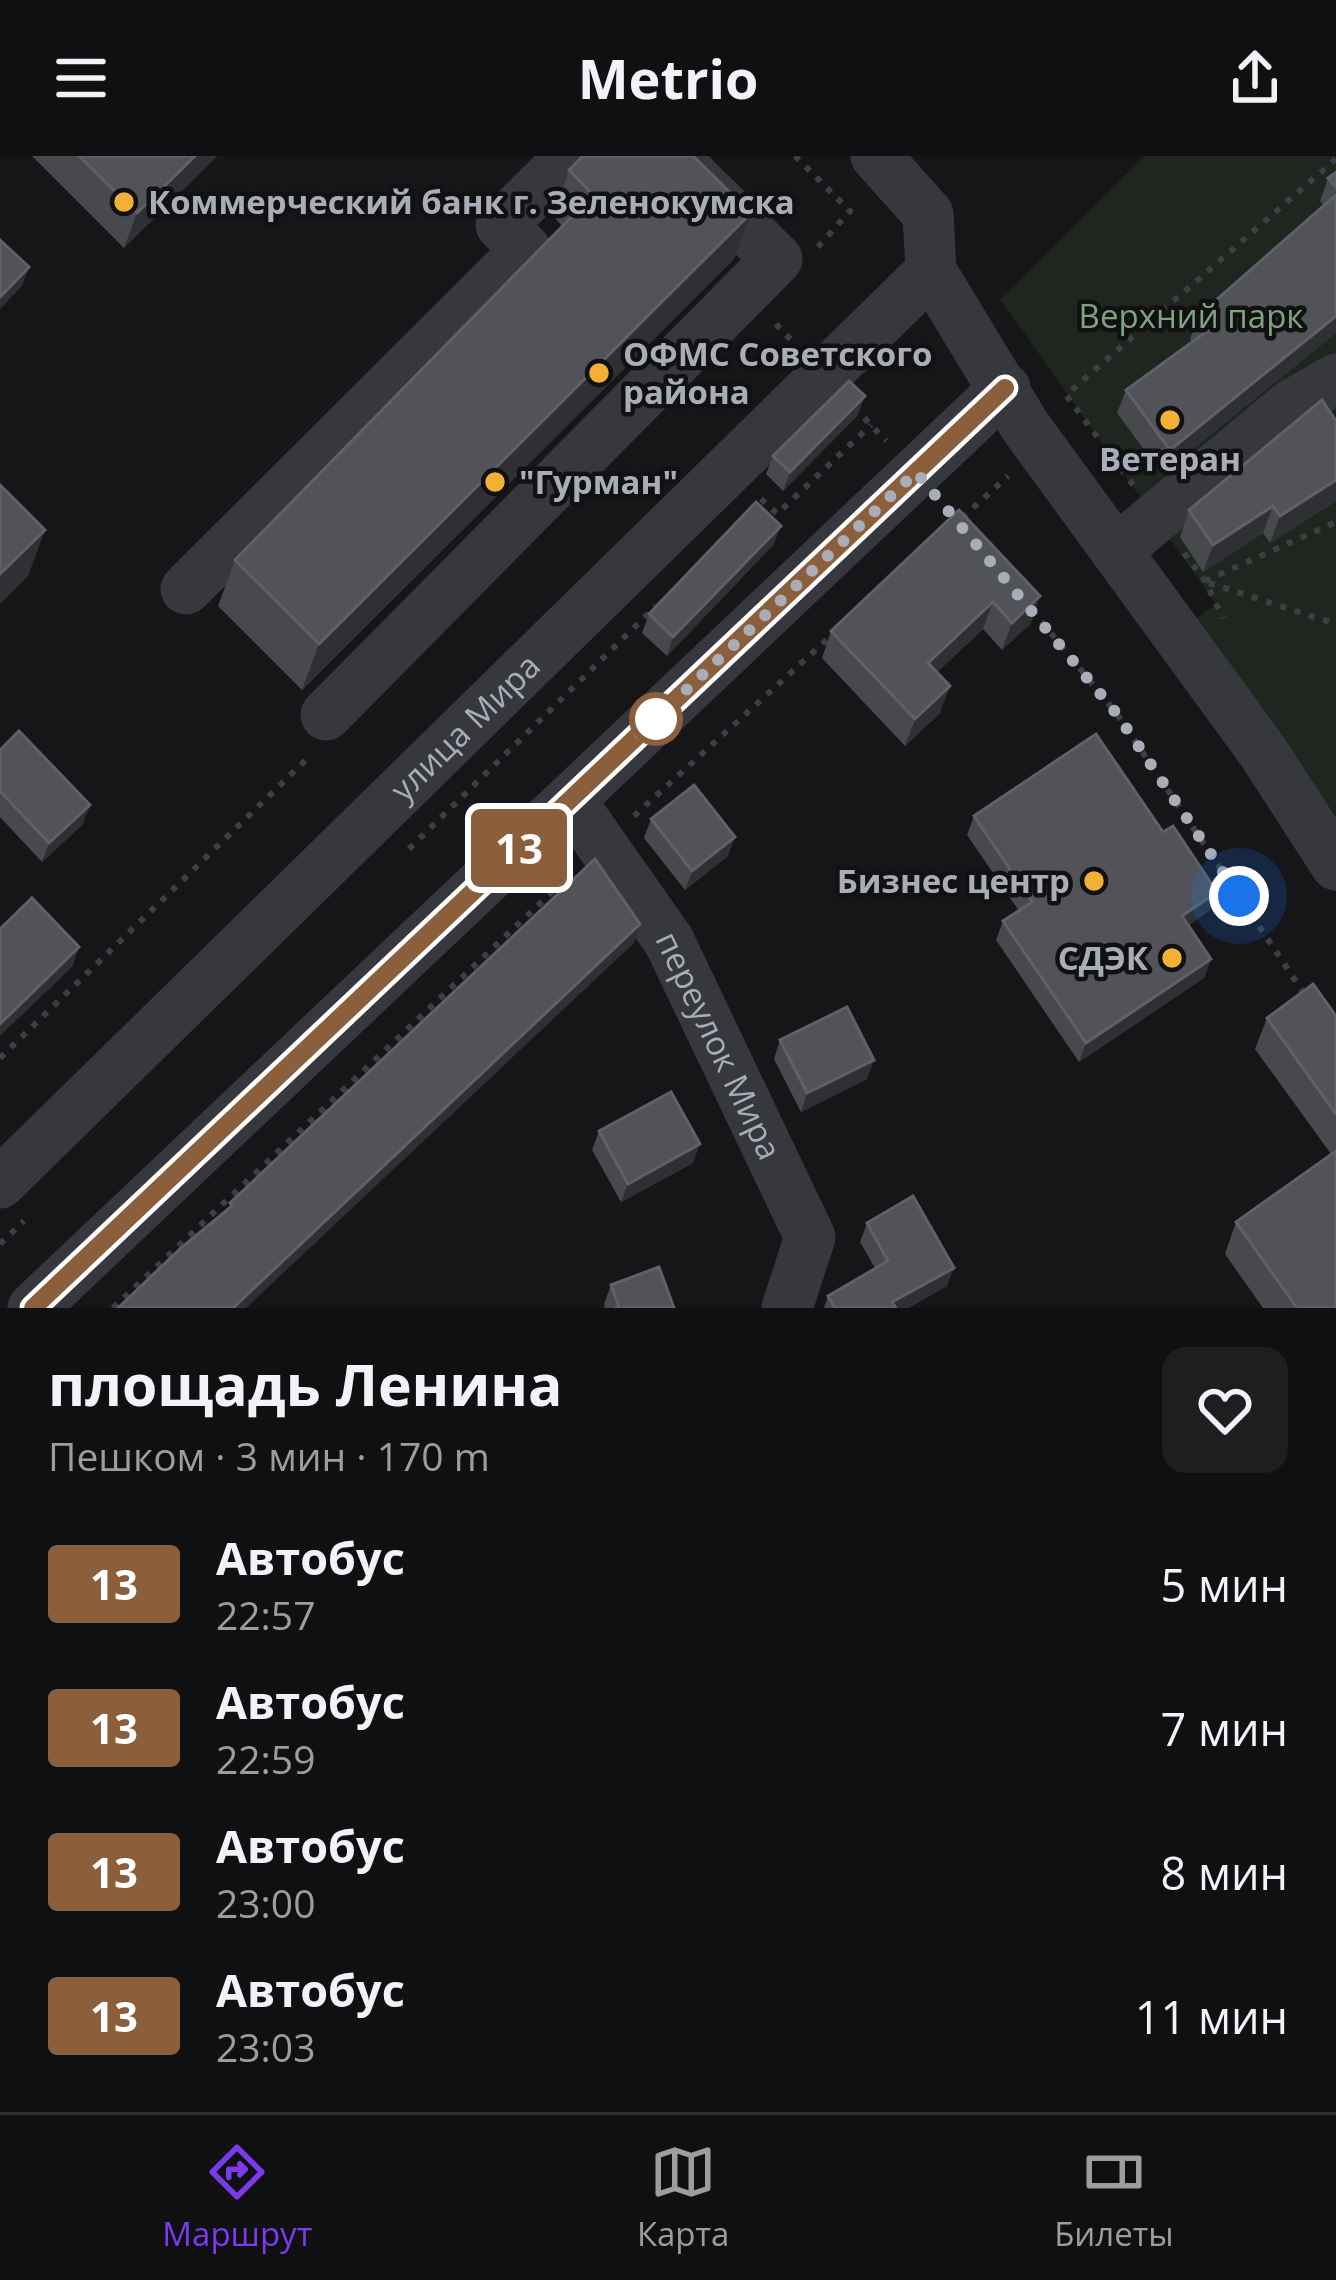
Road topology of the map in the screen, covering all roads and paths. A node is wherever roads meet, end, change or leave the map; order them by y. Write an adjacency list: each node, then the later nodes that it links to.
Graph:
1 (571, 156): 20 (street)
2 (673, 156): 25 (street)
3 (795, 156): 6 (path)
4 (877, 156): 7 (street)
5 (1336, 159): 15 (path)
6 (808, 258)
7 (931, 271): 8 (street, улица Мира); 10 (street)
8 (824, 376): 11 (path); 31 (street, улица Мира)
9 (1336, 379): 15 (street)
10 (1005, 388): 12 (street); 18 (street)
11 (871, 425): 12 (path); 14 (path)
12 (916, 472): 26 (street)
13 (1008, 476): 16 (path)
14 (760, 498)
15 (1157, 517): 18 (street); 19 (path)
16 (959, 520)
17 (1336, 522): 19 (path)
18 (1116, 551): 29 (street)
19 (1205, 581): 23 (path)
20 (186, 589)
21 (663, 599): 28 (path, улица Мира)
22 (1031, 608): 30 (path)
23 (1336, 624)
24 (841, 628): 27 (path)
25 (326, 715)
26 (571, 800): 27 (street, переулок Мира); 33 (street)
27 (603, 844): 34 (path); 35 (street, переулок Мира)
28 (410, 848)
29 (1336, 865)
30 (1310, 1002)
31 (17, 1197): 32 (path)
32 (0, 1244)
33 (33, 1308)
34 (113, 1308)
35 (788, 1308)

